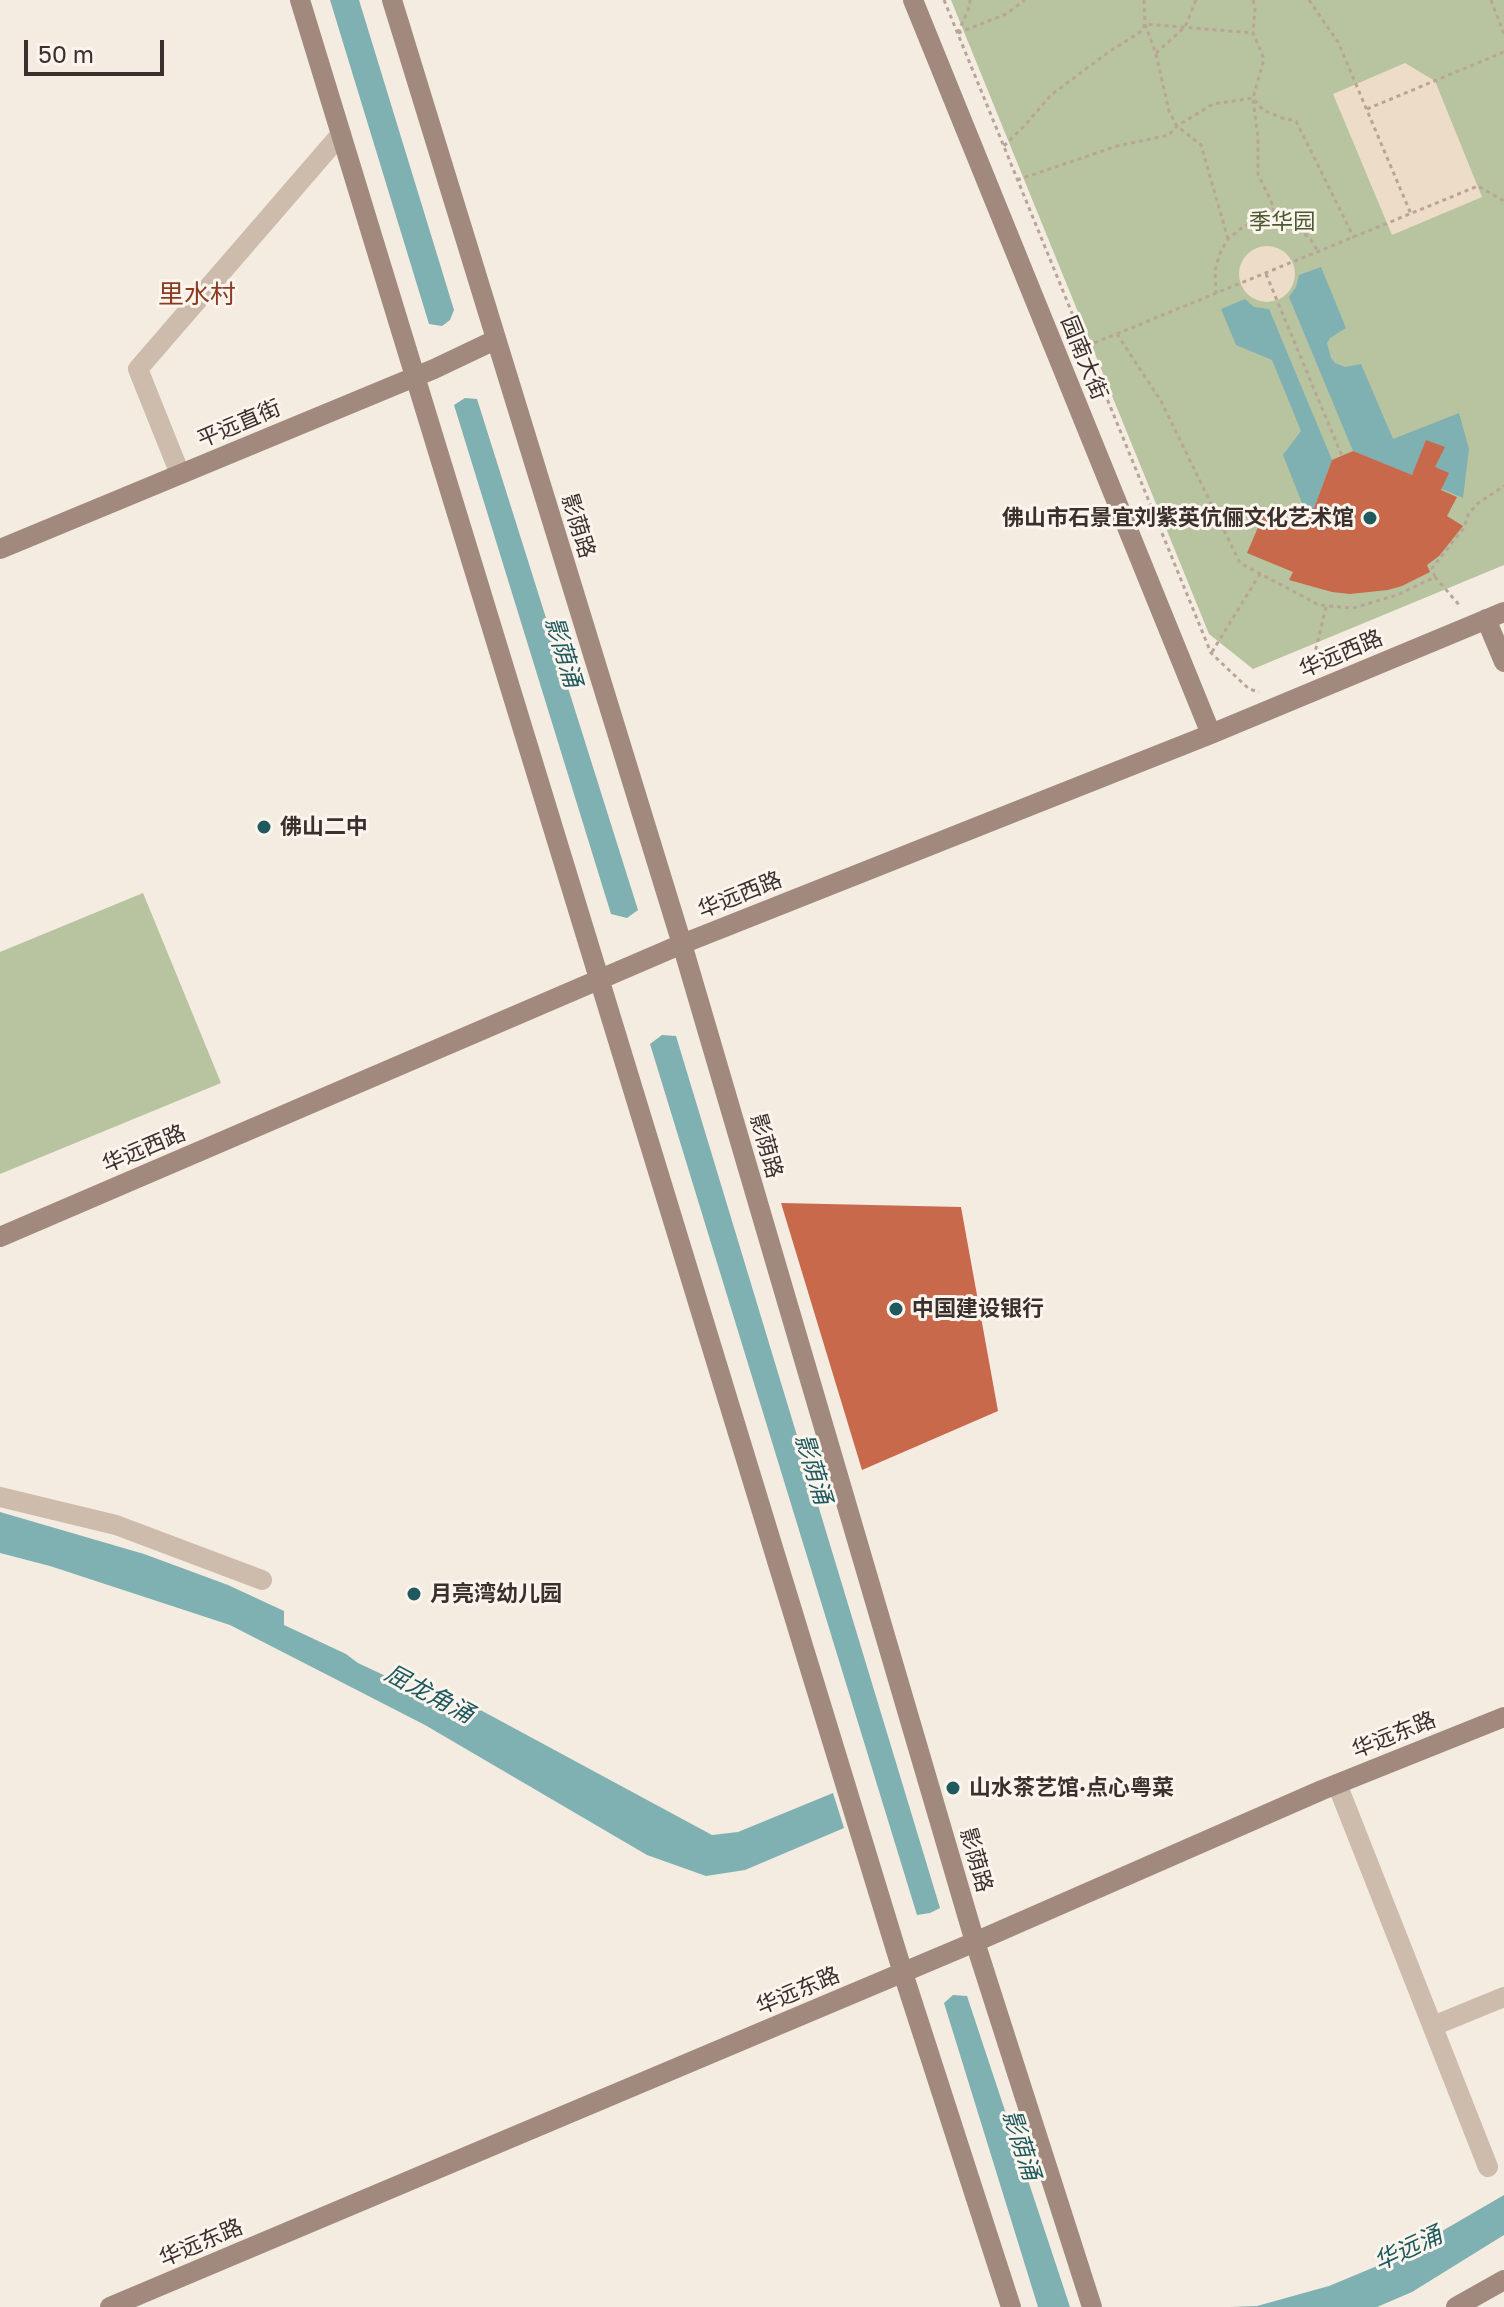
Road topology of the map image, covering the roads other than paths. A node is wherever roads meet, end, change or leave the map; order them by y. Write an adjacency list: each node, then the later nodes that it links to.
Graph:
1 (300, 0): 4 (street)
2 (392, 0): 5 (street, 影荫路)
3 (913, 0): 11 (street, 园南大街)
4 (341, 134): 6 (street); 7 (street)
5 (488, 344): 6 (street, 平远直街); 12 (street, 影荫路)
6 (425, 373): 7 (street, 平远直街); 13 (street)
7 (180, 474): 8 (street, 平远直街)
8 (0, 549)
9 (1486, 615): 10 (street); 11 (street, 华远西路)
10 (1504, 662)
11 (1211, 734): 12 (street, 华远西路)
12 (682, 944): 13 (street, 华远西路); 19 (street, 影荫路)
13 (600, 980): 14 (street, 华远西路); 20 (street)
14 (0, 1237)
15 (0, 1497): 16 (street)
16 (262, 1580)
17 (1504, 1717): 18 (street, 华远东路)
18 (1337, 1784): 19 (street, 华远东路); 22 (street)
19 (975, 1942): 20 (street, 华远东路); 27 (street, 影荫路)
20 (903, 1973): 25 (street, 华远东路); 26 (street)
21 (1504, 1997): 22 (street)
22 (1433, 2026): 23 (street)
23 (1488, 2167)
24 (1504, 2280): 28 (street)
25 (110, 2307)
26 (1011, 2307)
27 (1092, 2307)
28 (1456, 2307)

